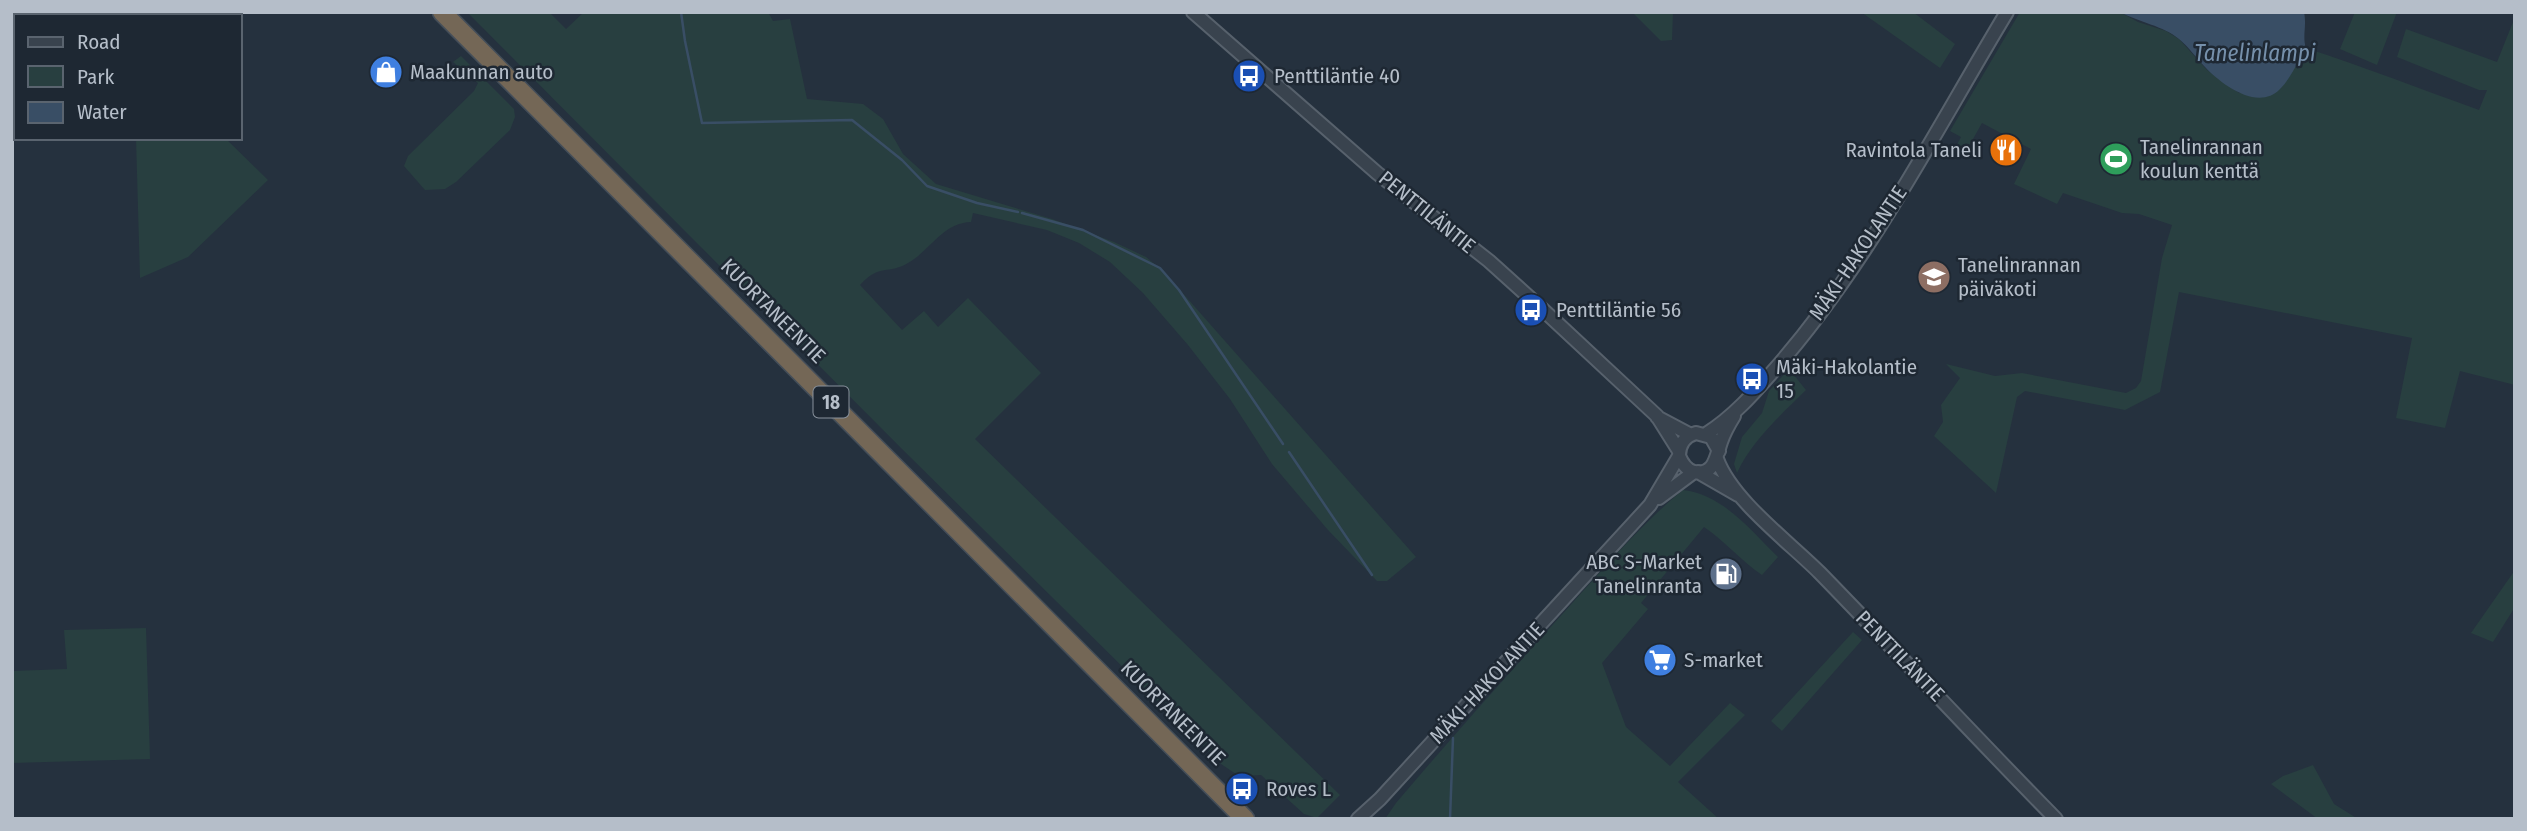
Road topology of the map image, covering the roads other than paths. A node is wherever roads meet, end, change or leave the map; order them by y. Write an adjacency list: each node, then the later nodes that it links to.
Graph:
1 (442, 12): 13 (highway, KUORTANEENTIE / 18)
2 (1194, 12): 5 (street, PENTTILÄNTIE)
3 (2007, 12): 4 (street, MÄKI-HAKOLANTIE)
4 (1738, 410): 6 (street, MÄKI-HAKOLANTIE); 9 (street, MÄKI-HAKOLANTIE)
5 (1657, 416): 7 (street, PENTTILÄNTIE); 8 (street, PENTTILÄNTIE)
6 (1706, 434): 7 (street); 9 (street)
7 (1691, 435): 8 (street)
8 (1679, 453): 10 (street); 12 (street, MÄKI-HAKOLANTIE)
9 (1718, 455): 10 (street); 11 (street, PENTTILÄNTIE)
10 (1696, 472): 11 (street, PENTTILÄNTIE); 12 (street, MÄKI-HAKOLANTIE)
11 (1741, 497): 19 (street, PENTTILÄNTIE)
12 (1650, 505): 14 (street, MÄKI-HAKOLANTIE)
13 (1220, 791): 15 (highway, KUORTANEENTIE / 18); 16 (highway, KUORTANEENTIE / 18)
14 (1380, 799): 17 (street, MÄKI-HAKOLANTIE); 18 (street, MÄKI-HAKOLANTIE)
15 (1245, 819)
16 (1259, 819)
17 (1358, 819)
18 (1367, 819)
19 (2056, 819)

